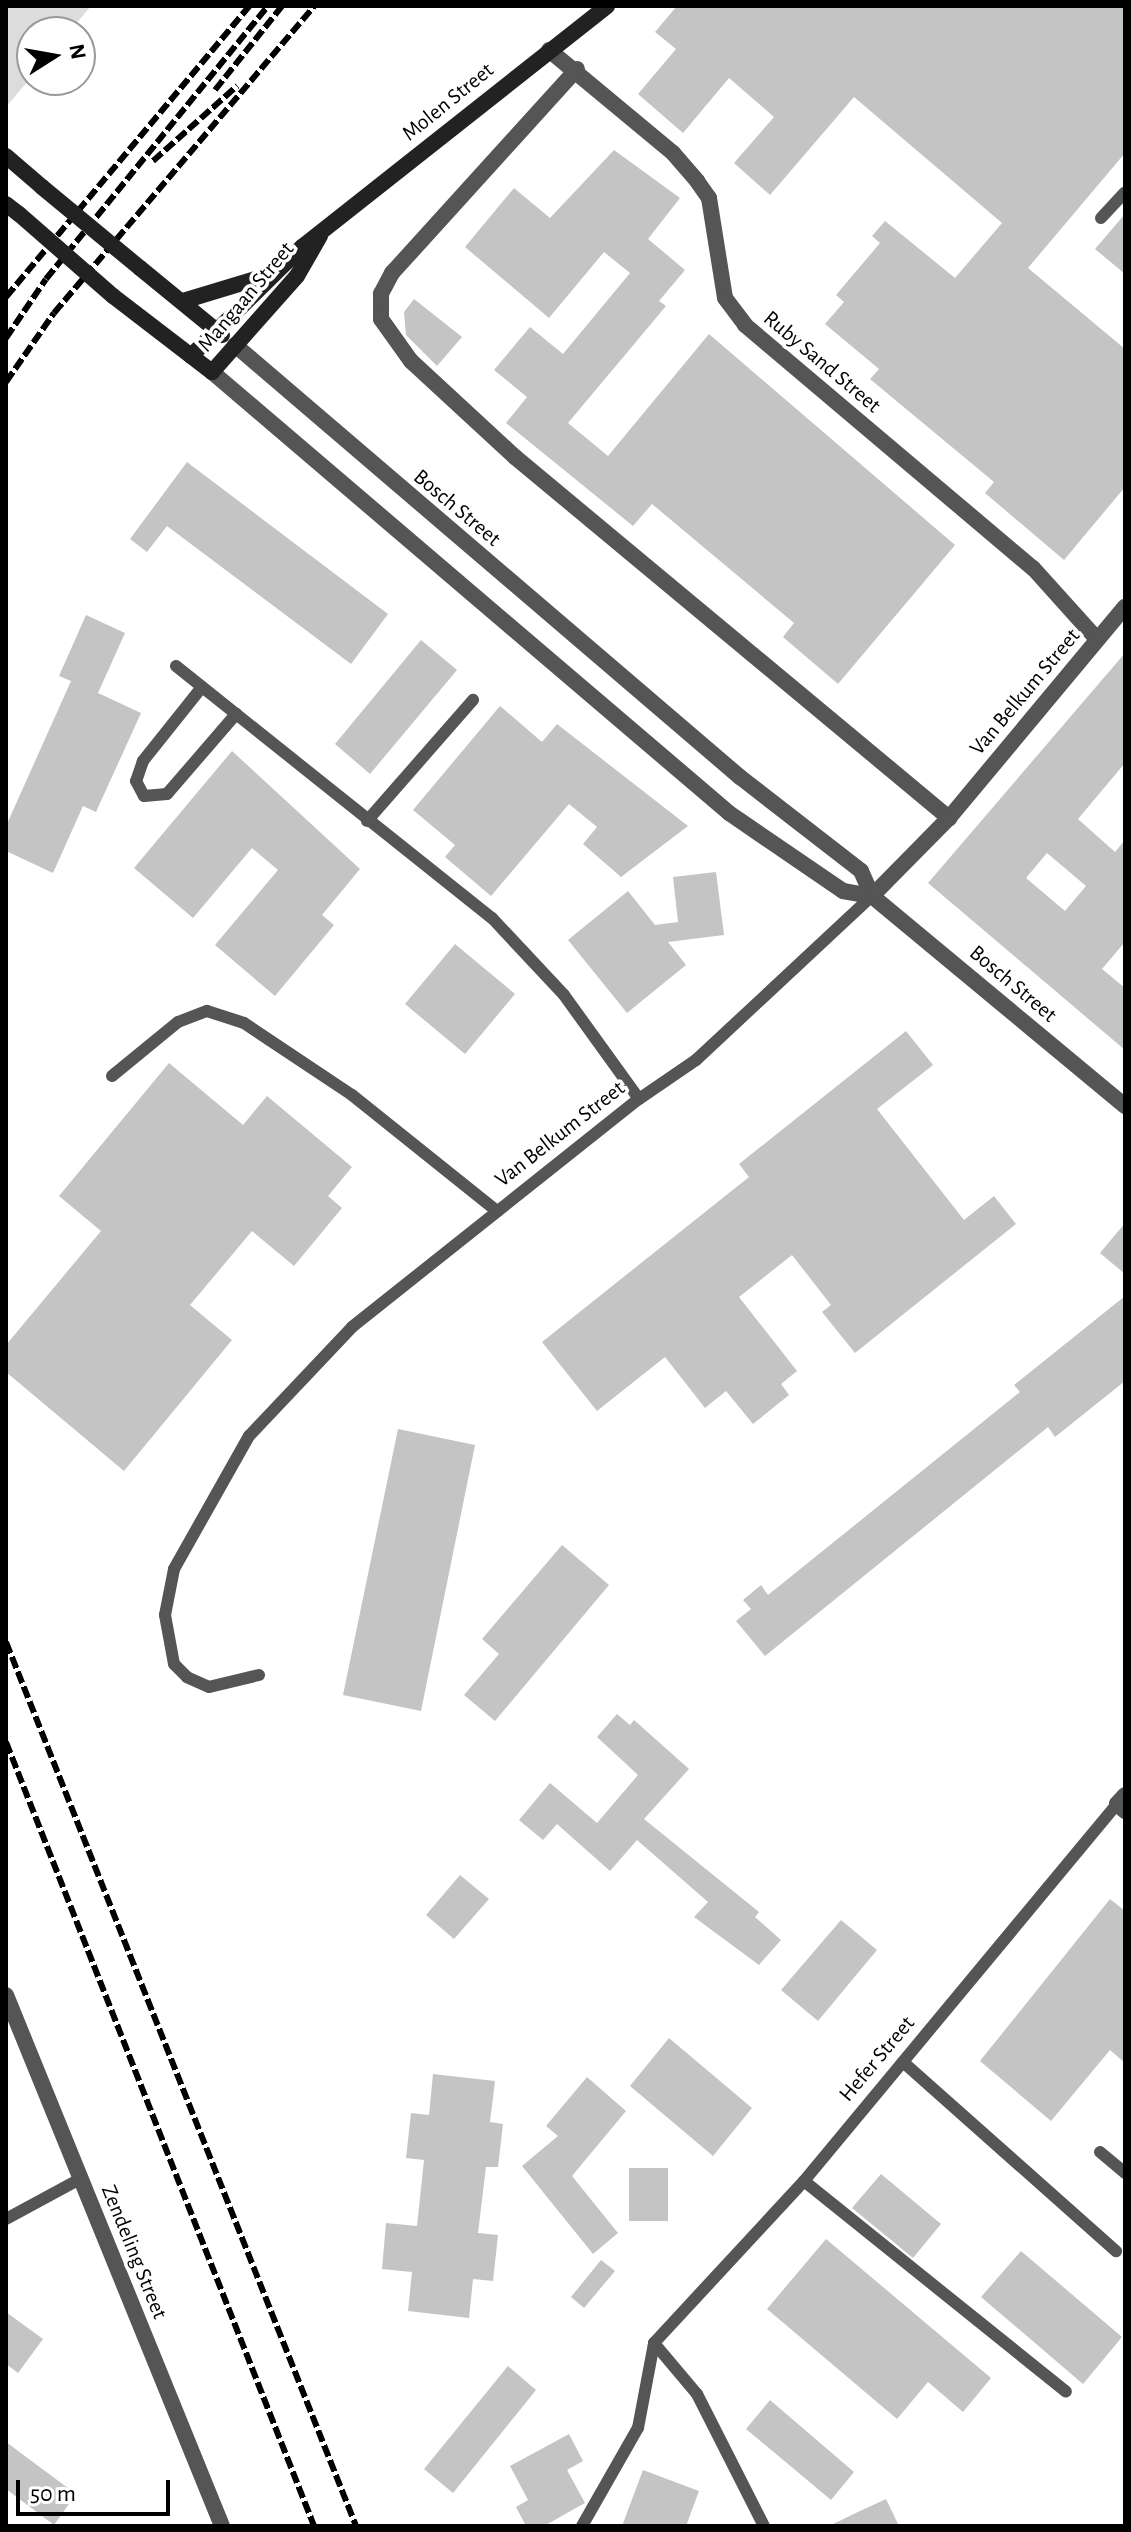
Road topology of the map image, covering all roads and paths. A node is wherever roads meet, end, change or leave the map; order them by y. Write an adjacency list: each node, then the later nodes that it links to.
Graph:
1 (607, 6): 2 (street, Molen Street)
2 (549, 50): 3 (street, Ruby Sand Street); 8 (street, Molen Street)
3 (577, 69): 16 (street, Ruby Sand Street); 21 (street)
4 (6, 156): 10 (street, Bosch Street, bridge)
5 (1125, 192): 7 (lane)
6 (12, 209): 13 (street, Bosch Street, bridge)
7 (1101, 218)
8 (320, 236): 9 (street, Mangaan Street); 12 (street, Mangaan Street)
9 (273, 274): 10 (street); 11 (street, Mangaan Street)
10 (183, 301): 11 (street, Bosch Street)
11 (216, 330): 12 (street, Bosch Street); 13 (street, Mangaan Street)
12 (235, 345): 14 (street, Mangaan Street); 23 (street, Bosch Street)
13 (191, 356): 14 (street, Bosch Street)
14 (212, 372): 23 (street, Bosch Street)
15 (1125, 607): 16 (street, Van Belkum Street)
16 (1097, 639): 21 (street, Van Belkum Street)
17 (176, 666): 18 (lane)
18 (202, 687): 20 (lane); 20 (lane)
19 (473, 700): 22 (lane)
20 (236, 714): 22 (lane)
21 (949, 818): 23 (street, Van Belkum Street)
22 (367, 821): 25 (lane)
23 (872, 896): 25 (lane, Van Belkum Street); 26 (street, Bosch Street)
24 (112, 1076): 27 (lane)
25 (639, 1099): 27 (lane, Van Belkum Street)
26 (1125, 1106)
27 (497, 1211): 28 (lane, Van Belkum Street)
28 (259, 1675)
29 (1122, 1804): 31 (lane, Hefer Street)
30 (6, 1995): 34 (street, Zendeling Street)
31 (903, 2062): 35 (lane, Hefer Street); 37 (lane)
32 (1100, 2152): 33 (lane)
33 (1125, 2173)
34 (80, 2179): 36 (lane); 40 (street, Zendeling Street)
35 (804, 2181): 38 (lane, Hefer Street); 39 (lane)
36 (6, 2219)
37 (1116, 2251)
38 (654, 2343): 41 (lane); 42 (lane)
39 (1066, 2392)
40 (222, 2526)
41 (582, 2526)
42 (764, 2526)

